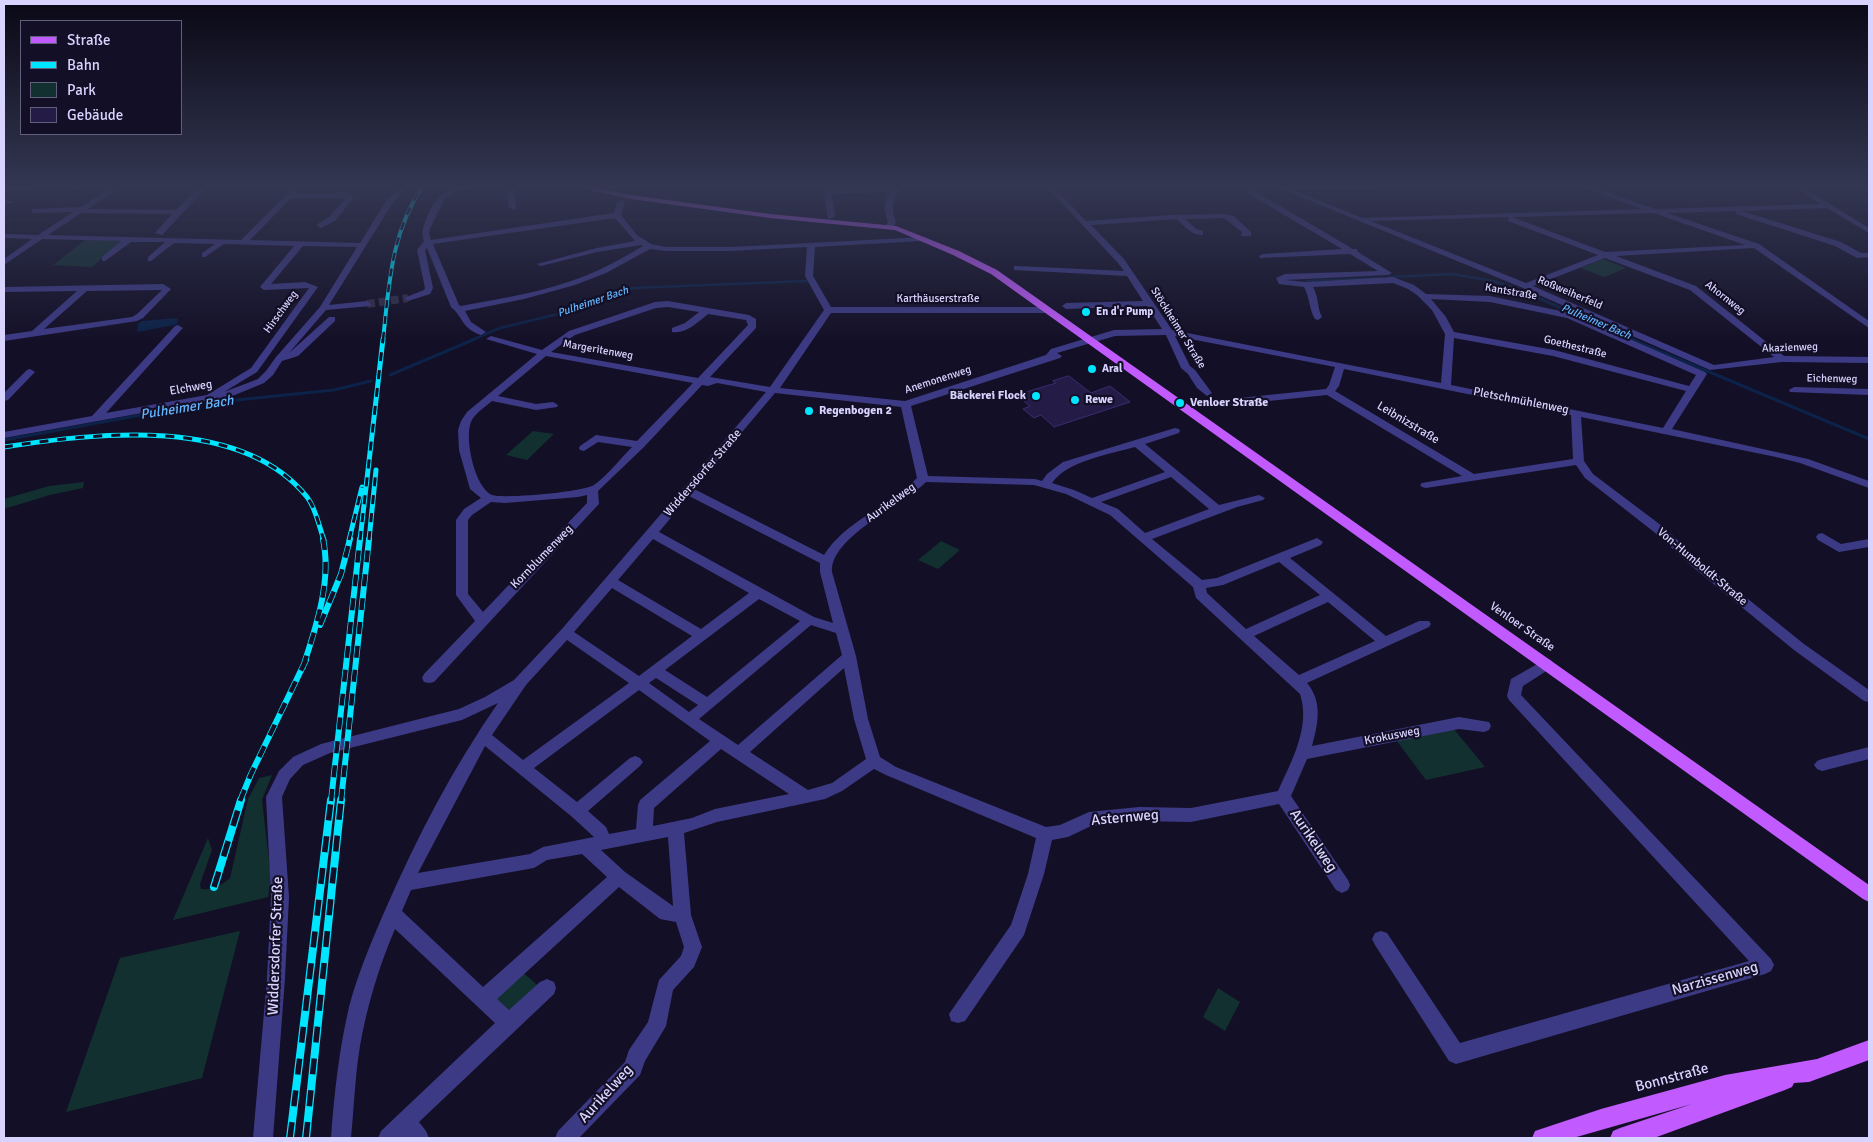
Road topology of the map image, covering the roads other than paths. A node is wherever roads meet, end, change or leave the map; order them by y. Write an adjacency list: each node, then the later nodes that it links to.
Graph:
1 (34, 239): 33 (street)
2 (129, 239): 31 (street)
3 (135, 239): 17 (street)
4 (246, 239): 19 (street)
5 (365, 239): 24 (street, Elchweg)
6 (427, 239): 20 (street)
7 (452, 239): 20 (street)
8 (640, 239): 22 (street)
9 (918, 239): 23 (street)
10 (922, 239): 49 (main road, Venloer Straße)
11 (1100, 239): 36 (street, Stöckheimer Straße)
12 (1333, 239): 26 (street)
13 (1409, 239): 38 (street, Roßweiherfeld)
14 (1567, 239): 27 (street, Ahornweg)
15 (1736, 239): 25 (street)
16 (1823, 239): 29 (street)
17 (171, 241): 18 (street); 32 (street)
18 (222, 242): 19 (street); 28 (street)
19 (243, 242): 21 (street)
20 (428, 243): 42 (street); 47 (street)
21 (300, 244): 24 (street); 79 (street, Hirschweg)
22 (646, 244): 23 (street); 34 (street); 47 (street)
23 (811, 244): 48 (street)
24 (361, 245): 46 (street, Elchweg)
25 (1756, 246): 27 (street); 53 (street)
26 (1354, 251): 30 (street); 37 (street)
27 (1607, 254): 38 (street); 65 (street, Ahornweg)
28 (205, 255)
29 (1869, 255)
30 (1262, 256)
31 (105, 259)
32 (151, 259)
33 (4, 263)
34 (540, 264)
35 (1017, 268): 36 (street)
36 (1129, 274): 43 (street, Stöckheimer Straße)
37 (1307, 285): 41 (street); 51 (street)
38 (1526, 286): 68 (street, Roßweiherfeld)
39 (85, 288): 40 (street); 58 (street); 58 (street)
40 (4, 289)
41 (1423, 296): 59 (street); 73 (street, Kantstraße)
42 (408, 298)
43 (1148, 303): 45 (street); 57 (street, Stöckheimer Straße)
44 (367, 304): 46 (street)
45 (1066, 306)
46 (323, 308): 64 (street, Elchweg)
47 (460, 309): 56 (street)
48 (828, 310): 49 (street, Karthäuserstraße); 72 (street, Widdersdorfer Straße)
49 (1047, 310): 62 (main road, Venloer Straße)
50 (706, 311): 55 (street); 63 (street); 70 (street)
51 (1318, 318)
52 (332, 319): 64 (street, Elchweg)
53 (1869, 325)
54 (178, 328): 85 (street)
55 (675, 330)
56 (480, 332)
57 (1169, 332): 62 (street, Pletschmühlenweg); 67 (street, Pletschmühlenweg); 77 (street, Stöckheimer Straße)
58 (34, 334): 60 (street)
59 (1450, 334): 71 (street); 73 (street, Goethestraße)
60 (4, 338)
61 (491, 338): 63 (street, Margeritenweg)
62 (1094, 342): 81 (street, Anemonenweg); 125 (main road, Venloer Straße)
63 (543, 353): 70 (street, Margeritenweg); 80 (street)
64 (279, 359): 79 (street, Elchweg)
65 (1782, 359): 66 (street, Akazienweg); 68 (street, Akazienweg)
66 (1869, 360)
67 (1340, 365): 71 (street, Pletschmühlenweg); 75 (street)
68 (1713, 368)
69 (30, 372): 78 (street)
70 (702, 380): 72 (street, Margeritenweg); 90 (street)
71 (1446, 386): 84 (street, Pletschmühlenweg)
72 (772, 390): 81 (street, Anemonenweg); 100 (street, Widdersdorfer Straße)
73 (1692, 390): 87 (street)
74 (1794, 390): 76 (street, Eichenweg)
75 (1329, 392): 82 (street); 94 (street, Leibnizstraße)
76 (1869, 392)
77 (1207, 393)
78 (4, 398)
79 (209, 398): 85 (street, Elchweg)
80 (491, 398): 83 (street); 101 (street)
81 (906, 404): 95 (street, Aurikelweg)
82 (1220, 404)
83 (553, 405)
84 (1576, 412): 87 (street, Pletschmühlenweg); 92 (street)
85 (96, 418): 88 (street, Elchweg)
86 (1174, 430): 89 (street)
87 (1666, 431): 98 (street, Pletschmühlenweg)
88 (4, 435)
89 (1136, 442): 93 (street); 96 (street)
90 (640, 445): 91 (street); 99 (street)
91 (584, 448)
92 (1579, 461): 94 (street); 131 (street, Von-Humboldt-Straße)
93 (1173, 473): 103 (street); 104 (street)
94 (1473, 478): 97 (street)
95 (923, 479): 96 (street); 111 (street, Aurikelweg)
96 (1045, 485): 103 (street)
97 (1426, 485)
98 (1869, 485)
99 (592, 490): 101 (street); 116 (street, Kornblumenweg)
100 (687, 490): 105 (street, Widdersdorfer Straße); 111 (street)
101 (489, 498): 116 (street)
102 (1259, 498): 104 (street)
103 (1093, 501): 107 (street)
104 (1216, 510): 107 (street)
105 (652, 533): 112 (street, Widdersdorfer Straße); 114 (street)
106 (1822, 537): 109 (street)
107 (1145, 538): 113 (street)
108 (1317, 542): 110 (street)
109 (1869, 544)
110 (1281, 556): 113 (street); 115 (street)
111 (826, 561): 119 (street)
112 (610, 581): 120 (street, Widdersdorfer Straße); 122 (street)
113 (1199, 584): 121 (street)
114 (758, 593): 117 (street); 122 (street)
115 (1330, 596): 121 (street); 123 (street)
116 (482, 620): 127 (street, Kornblumenweg)
117 (809, 620): 119 (street); 132 (street)
118 (1424, 624): 123 (street)
119 (842, 630): 124 (street)
120 (566, 633): 128 (street, Widdersdorfer Straße); 130 (street)
121 (1244, 635): 129 (street)
122 (702, 636): 126 (street)
123 (1385, 642): 129 (street)
124 (850, 656): 137 (street); 140 (street)
125 (1546, 664): 154 (main road, Venloer Straße); 160 (street, Narzissenweg)
126 (656, 672): 130 (street); 132 (street)
127 (430, 678)
128 (521, 681): 135 (street, Widdersdorfer Straße); 169 (street, Widdersdorfer Straße)
129 (1297, 682): 139 (street)
130 (639, 684): 133 (street); 143 (street)
131 (1869, 697)
132 (708, 704): 133 (street)
133 (689, 720): 136 (street)
134 (1484, 726): 139 (street, Krokusweg)
135 (483, 736): 143 (street); 153 (street, Widdersdorfer Straße)
136 (721, 740): 137 (street); 148 (street)
137 (739, 753): 144 (street)
138 (1869, 753): 142 (street)
139 (1301, 754): 145 (street)
140 (874, 761): 144 (street); 149 (street)
141 (635, 762): 146 (street)
142 (1822, 765)
143 (523, 768): 146 (street)
144 (805, 796): 147 (street)
145 (1283, 797): 149 (street, Asternweg); 155 (street, Aurikelweg)
146 (577, 811): 150 (street)
147 (676, 828): 148 (street); 159 (street, Aurikelweg)
148 (644, 833): 150 (street)
149 (1045, 834): 163 (street)
150 (604, 842): 151 (street)
151 (585, 846): 152 (street); 153 (street)
152 (619, 877): 159 (street); 162 (street)
153 (406, 883): 158 (street, Widdersdorfer Straße)
154 (1853, 883): 156 (main road, Venloer Straße); 157 (main road)
155 (1342, 885)
156 (1869, 894)
157 (1869, 900)
158 (393, 913): 162 (street); 170 (street, Widdersdorfer Straße)
159 (682, 915): 172 (street, Aurikelweg)
160 (1381, 939)
161 (547, 988): 164 (street)
162 (483, 999): 164 (street)
163 (958, 1014)
164 (509, 1023): 167 (street)
165 (1869, 1050): 166 (main road, Bonnstraße)
166 (1816, 1069): 168 (main road, Bonnstraße); 173 (main road, Bonnstraße)
167 (412, 1131): 171 (street)
168 (1652, 1133): 174 (main road, Bonnstraße)
169 (263, 1138)
170 (341, 1138)
171 (388, 1138)
172 (565, 1138)
173 (1542, 1138)
174 (1620, 1138)

